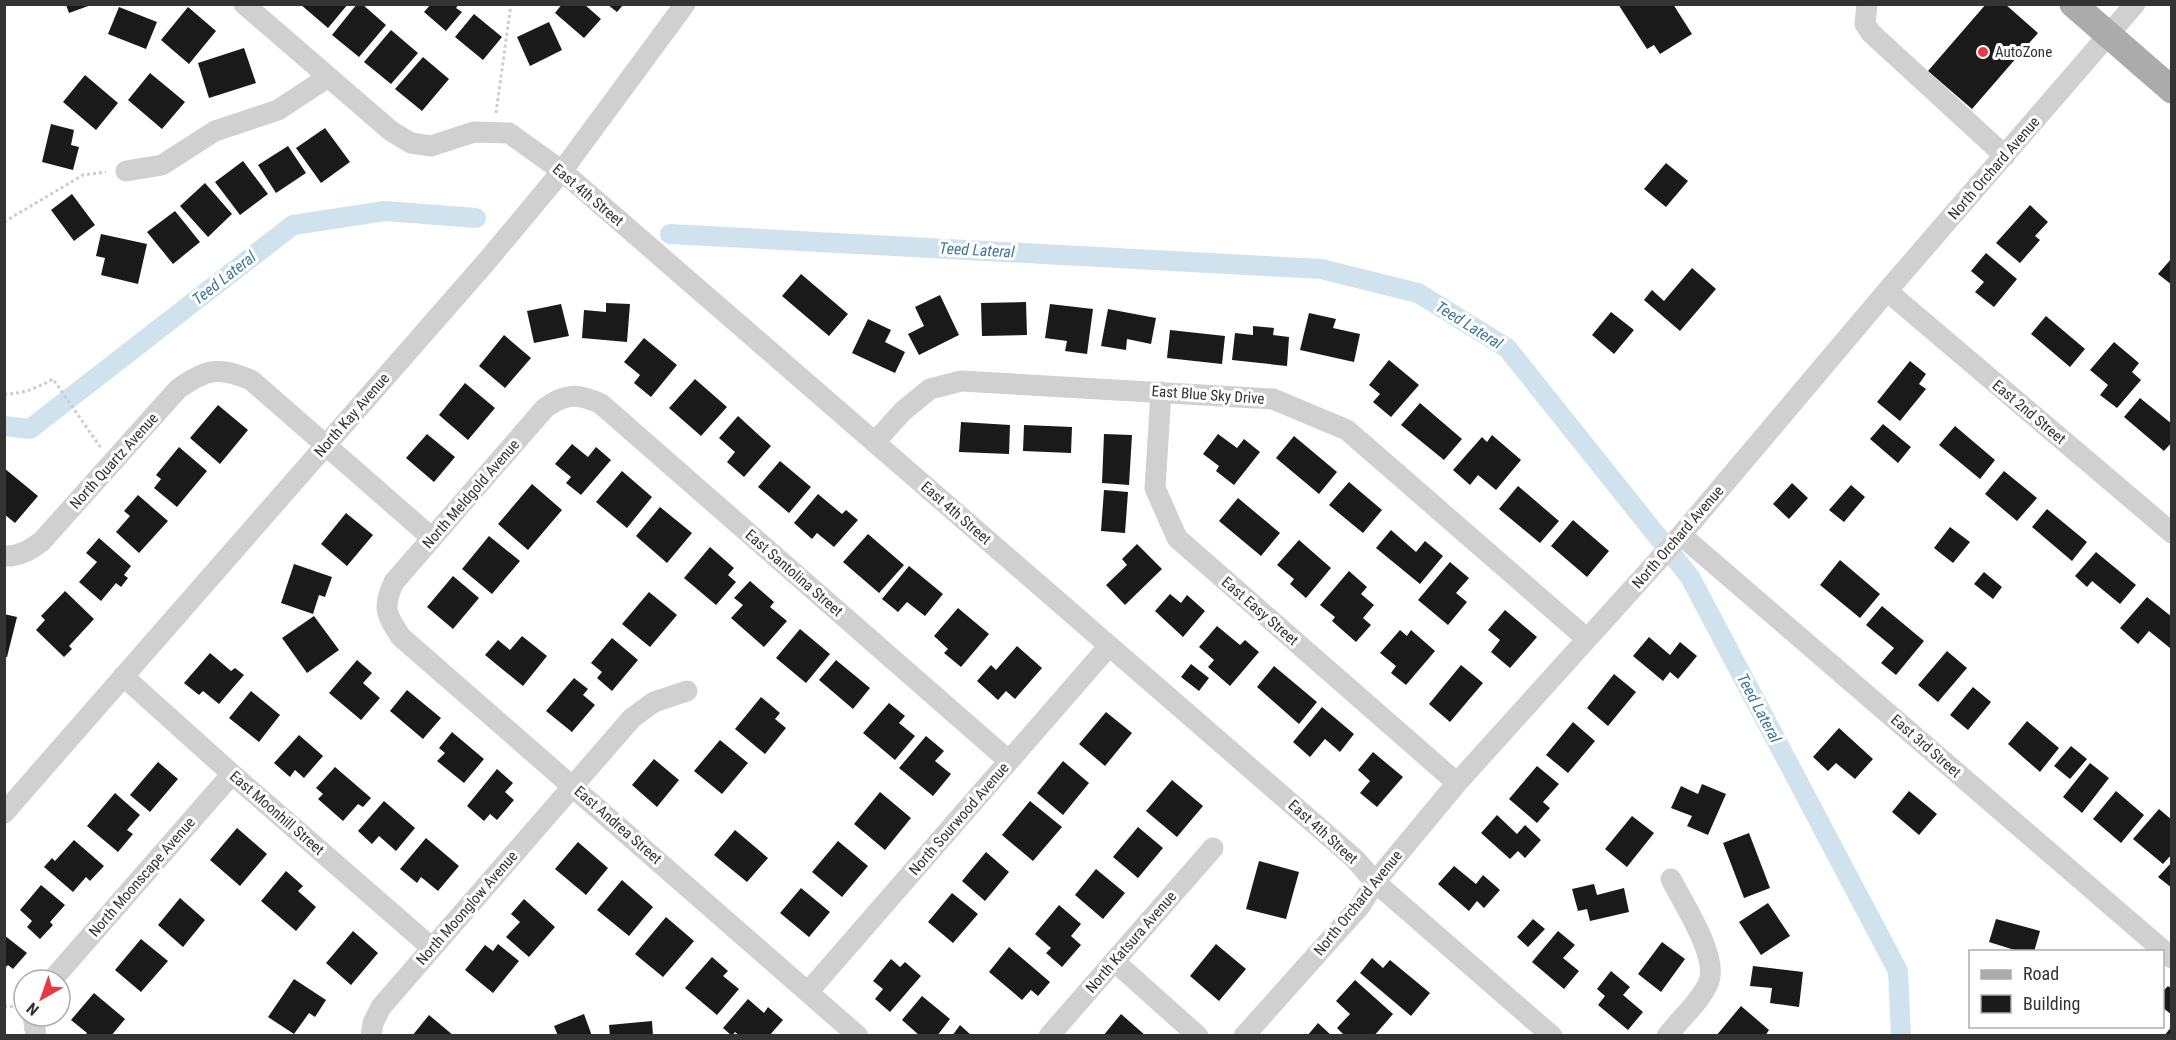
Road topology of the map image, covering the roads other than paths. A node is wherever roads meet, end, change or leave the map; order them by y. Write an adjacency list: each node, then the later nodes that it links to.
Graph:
1 (244, 4): 7 (street, East 4th Street)
2 (685, 4): 11 (street, North Kay Avenue)
3 (1867, 4): 9 (street)
4 (2073, 4): 6 (main road)
5 (2135, 4): 6 (street, North Orchard Avenue)
6 (2110, 36): 8 (main road); 9 (street, North Orchard Avenue)
7 (328, 77): 10 (street); 11 (street, East 4th Street)
8 (2172, 90)
9 (2005, 156): 12 (street, North Orchard Avenue)
10 (126, 171)
11 (562, 171): 15 (street, East 4th Street); 16 (street, North Kay Avenue)
12 (1887, 291): 17 (street, East 2nd Street); 19 (street, North Orchard Avenue)
13 (1161, 392): 15 (street, East Blue Sky Drive); 22 (street, East Blue Sky Drive); 28 (street, East Easy Street)
14 (573, 395): 18 (street, North Meldgold Avenue); 26 (street, East Santolina Street)
15 (875, 442): 23 (street, East 4th Street)
16 (326, 445): 18 (street); 20 (street, North Quartz Avenue); 24 (street, North Kay Avenue)
17 (2172, 533)
18 (432, 538): 21 (street, North Meldgold Avenue)
19 (1673, 543): 22 (street, North Orchard Avenue); 35 (street, East 3rd Street)
20 (12, 555)
21 (385, 609): 29 (street, East Andrea Street)
22 (1587, 639): 28 (street, North Orchard Avenue)
23 (1109, 646): 26 (street, North Sourwood Avenue); 33 (street, East 4th Street)
24 (123, 676): 27 (street, East Moonhill Street); 30 (street, North Kay Avenue)
25 (687, 691): 29 (street, North Moonglow Avenue)
26 (1009, 761): 38 (street, North Sourwood Avenue)
27 (232, 774): 34 (street, East Moonhill Street); 37 (street, North Moonscape Avenue)
28 (1457, 783): 33 (street, North Orchard Avenue)
29 (573, 786): 34 (street, North Moonglow Avenue); 38 (street, East Andrea Street)
30 (4, 813)
31 (1212, 848): 36 (street, North Katsura Avenue)
32 (1671, 879): 45 (street)
33 (1375, 882): 43 (street, North Orchard Avenue); 44 (street, East 4th Street)
34 (432, 948): 39 (street, North Moonglow Avenue)
35 (2162, 950)
36 (1114, 961): 41 (street, North Katsura Avenue); 42 (street)
37 (62, 968)
38 (808, 992): 40 (street, East Andrea Street)
39 (371, 1035)
40 (858, 1035)
41 (1049, 1035)
42 (1198, 1035)
43 (1244, 1035)
44 (1552, 1035)
45 (1667, 1035)

